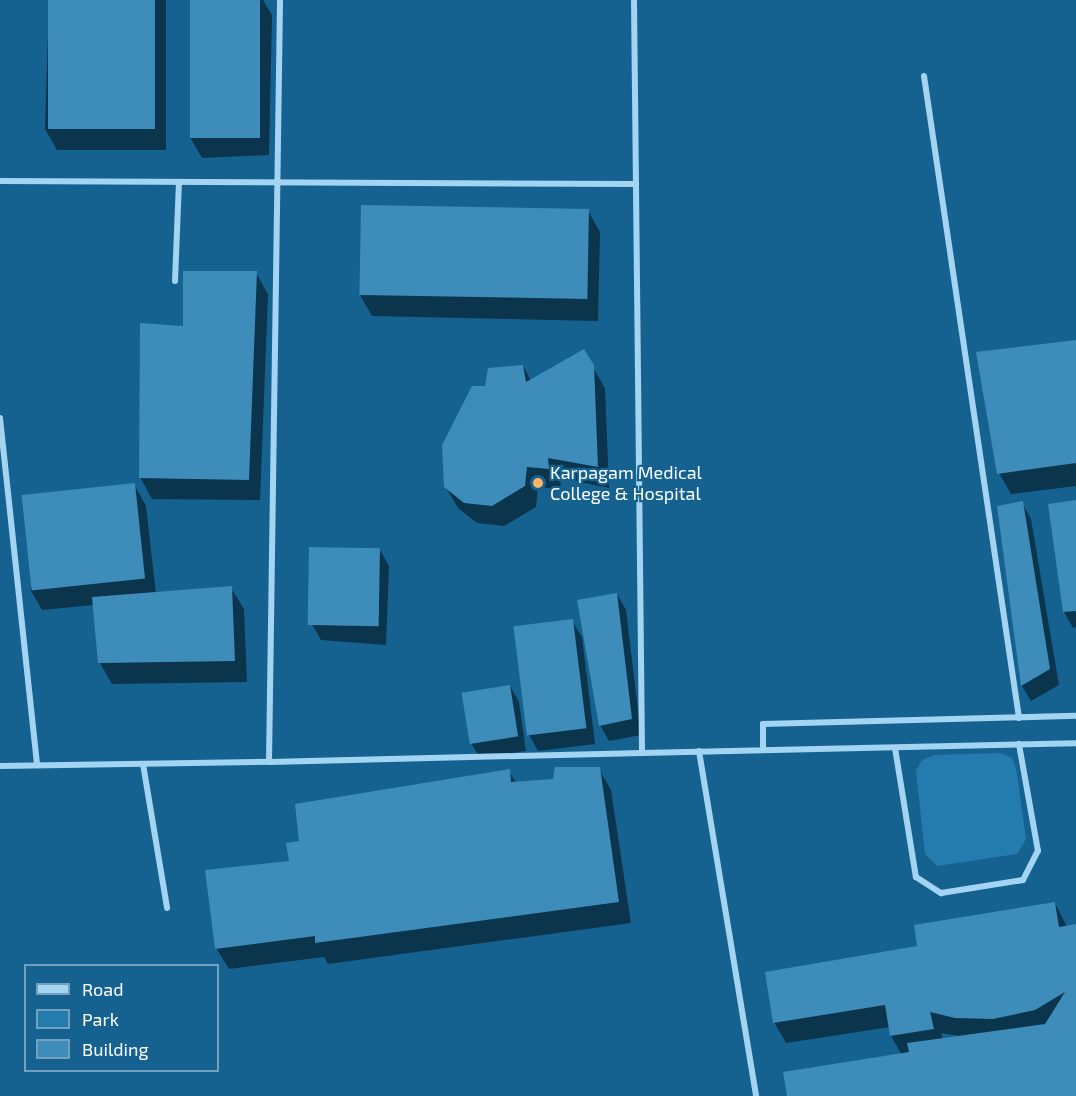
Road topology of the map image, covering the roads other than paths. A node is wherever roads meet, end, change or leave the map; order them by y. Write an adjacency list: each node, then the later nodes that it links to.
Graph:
1 (280, 0): 6 (street)
2 (634, 0): 7 (street)
3 (924, 76): 11 (street)
4 (0, 181): 5 (street)
5 (179, 182): 6 (street); 8 (street)
6 (275, 182): 7 (street); 18 (street)
7 (636, 183): 17 (street)
8 (176, 282)
9 (0, 418): 20 (street)
10 (1076, 716): 11 (street)
11 (1019, 718): 15 (street)
12 (1076, 743): 13 (street)
13 (1019, 744): 14 (street); 14 (street)
14 (895, 748): 15 (street)
15 (764, 750): 16 (street)
16 (699, 751): 17 (street); 23 (street)
17 (642, 753): 18 (street)
18 (269, 762): 19 (street)
19 (143, 764): 20 (street); 22 (street)
20 (37, 765): 21 (street)
21 (0, 766)
22 (167, 908)
23 (756, 1096)

